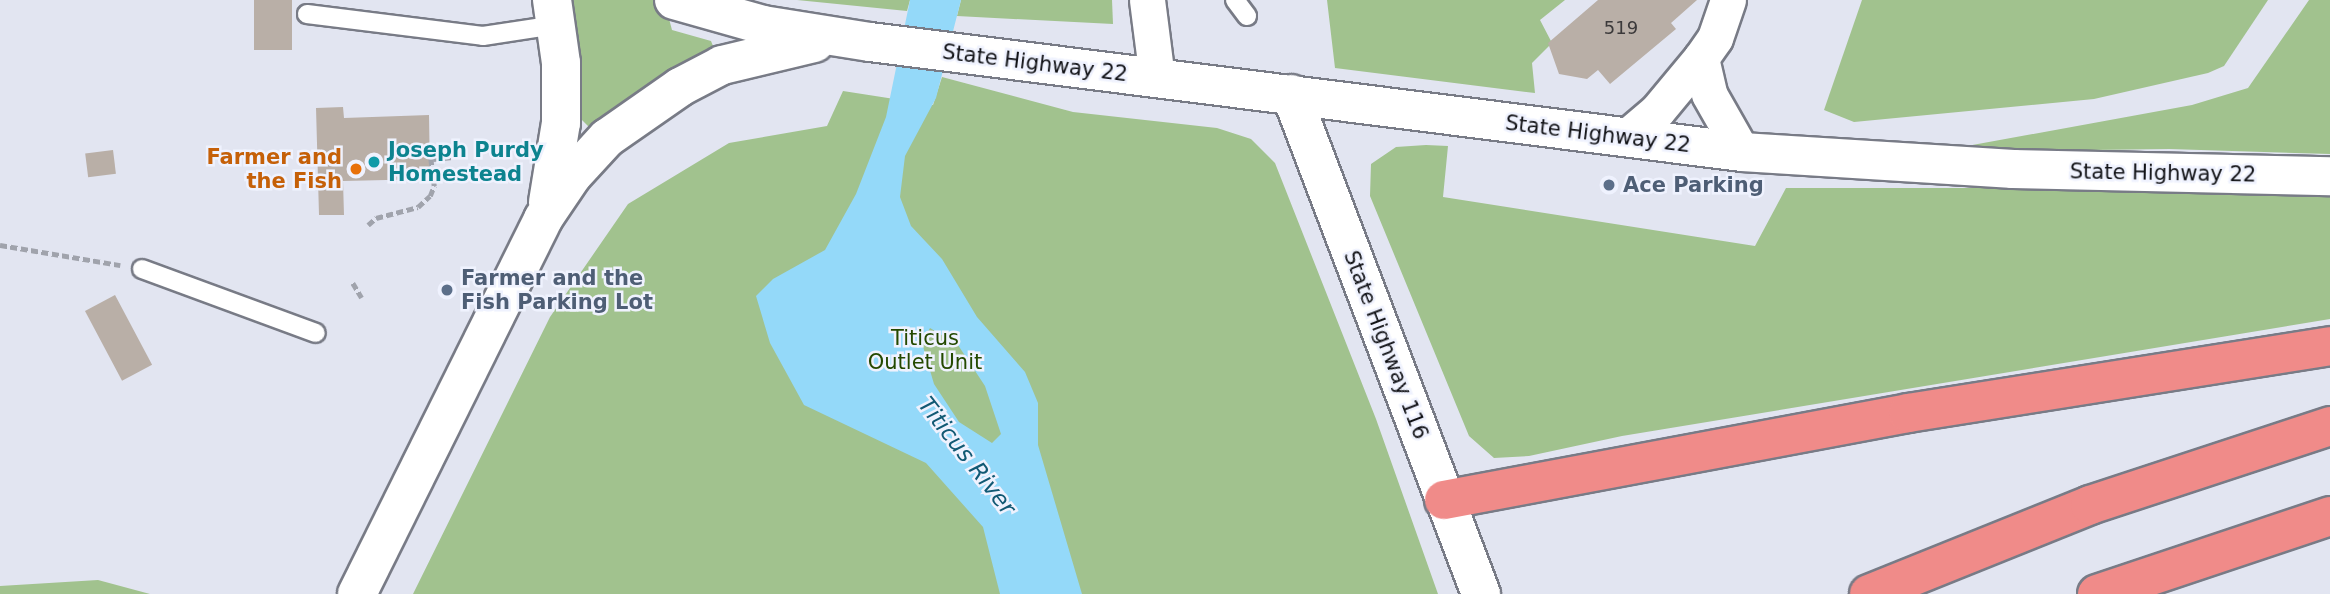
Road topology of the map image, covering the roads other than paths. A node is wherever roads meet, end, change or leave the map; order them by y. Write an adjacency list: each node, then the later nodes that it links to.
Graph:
1 (674, 0): 8 (main road)
2 (1147, 0): 10 (street)
3 (1235, 0): 7 (lane)
4 (1728, 0): 9 (street)
5 (554, 12): 6 (lane); 15 (main road)
6 (307, 14)
7 (1247, 16)
8 (870, 42): 10 (main road, State Highway 22); 15 (main road)
9 (1702, 58): 12 (street); 13 (street)
10 (1157, 78): 11 (main road, State Highway 22)
11 (1291, 94): 12 (main road, State Highway 22); 20 (main road, State Highway 116)
12 (1625, 138): 13 (main road, State Highway 22)
13 (1742, 152): 14 (main road, State Highway 22)
14 (2330, 176)
15 (543, 219): 22 (main road)
16 (142, 269): 17 (lane)
17 (316, 333)
18 (2330, 346): 20 (highway)
19 (2330, 426): 24 (highway)
20 (1444, 500): 23 (main road, State Highway 116)
21 (2330, 516): 25 (highway)
22 (357, 594)
23 (1481, 594)
24 (1869, 594)
25 (2097, 594)

